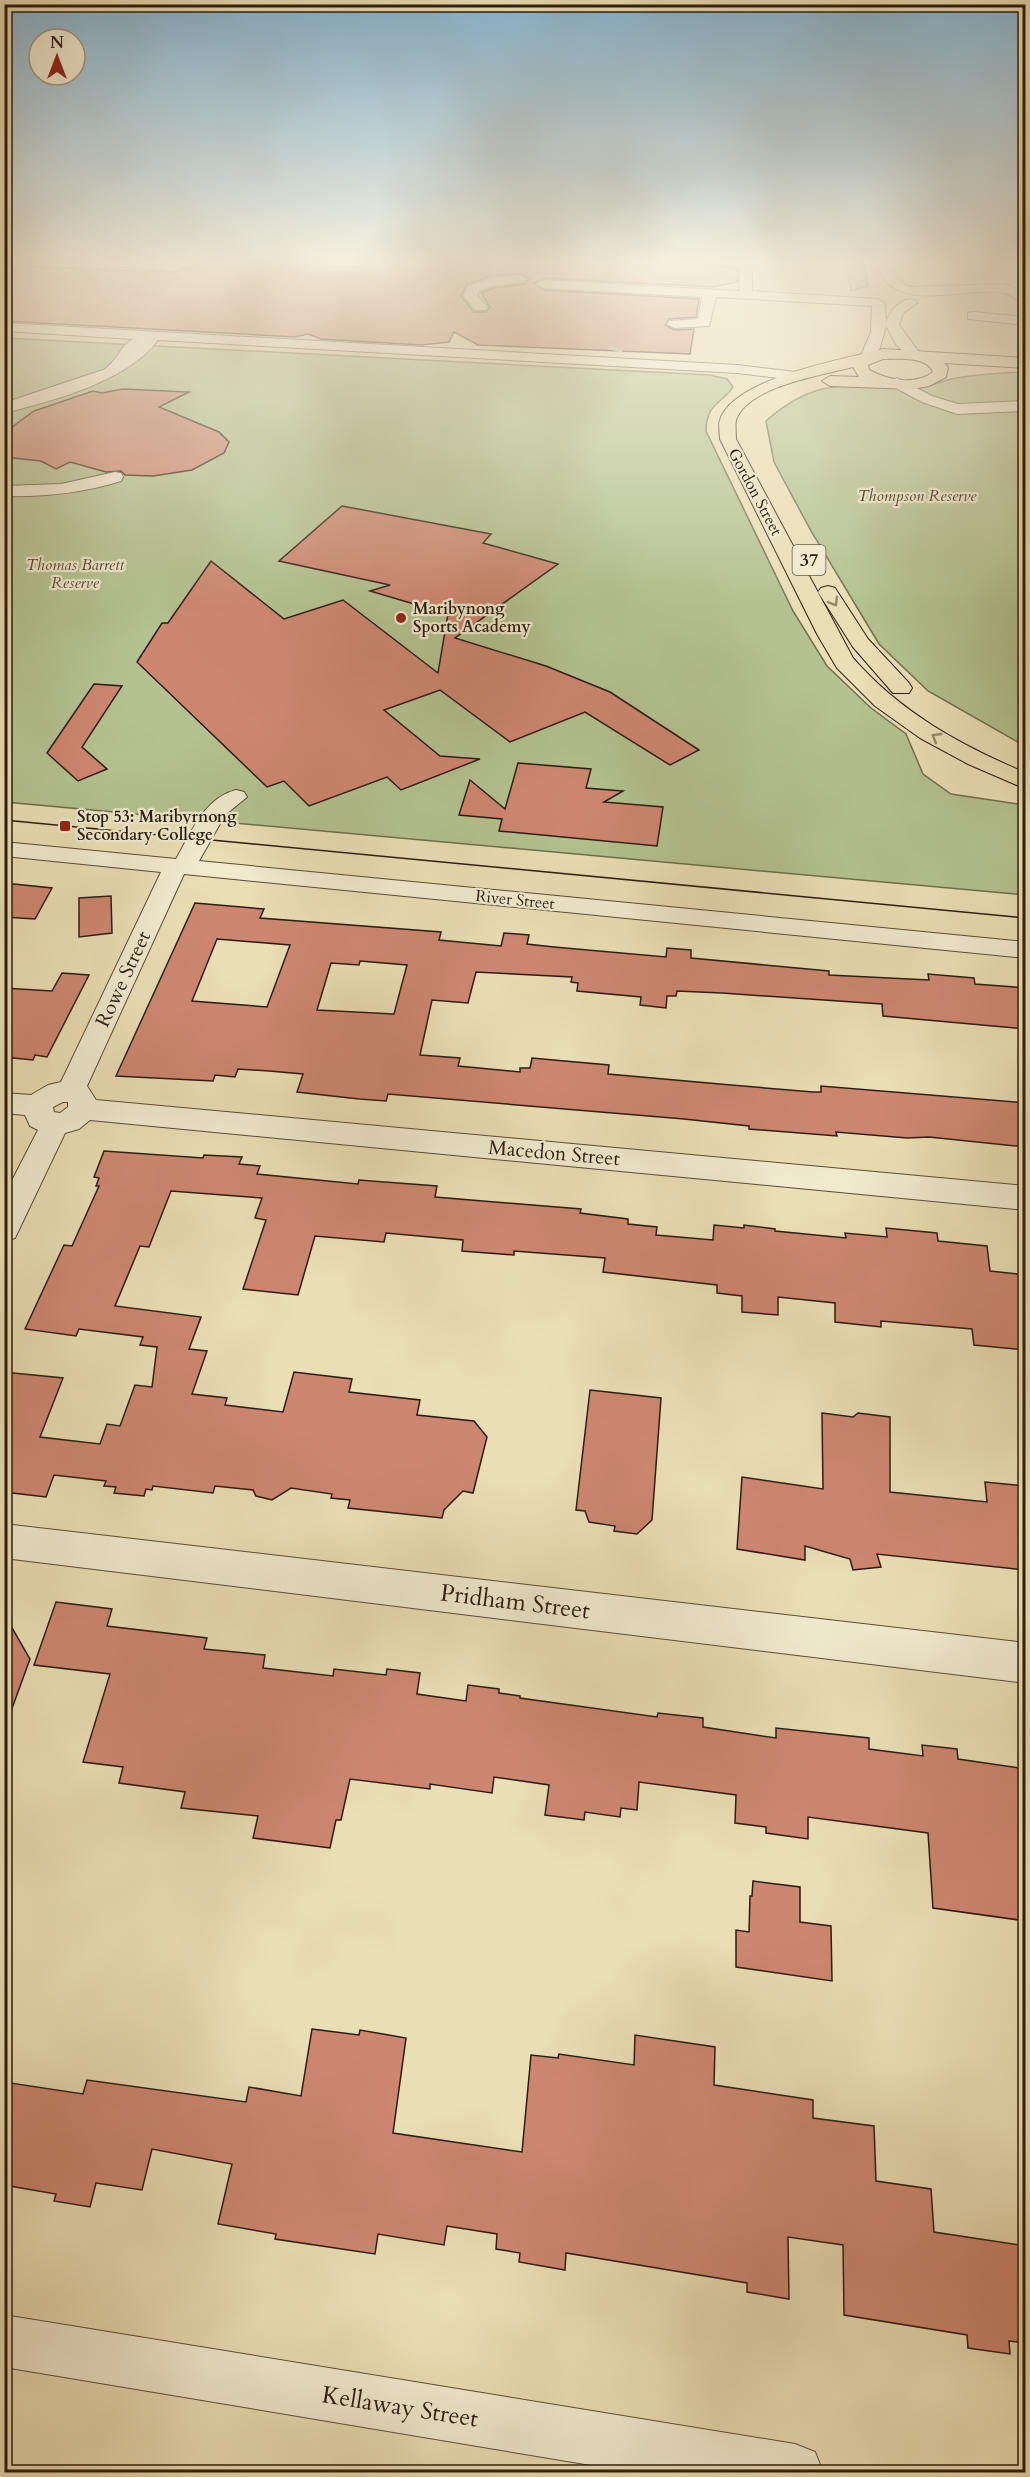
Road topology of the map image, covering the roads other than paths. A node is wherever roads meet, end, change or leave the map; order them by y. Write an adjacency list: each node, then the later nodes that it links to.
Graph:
1 (101, 376): 12 (street)
2 (738, 376): 10 (street)
3 (792, 376): 4 (street)
4 (796, 376): 10 (main road, Gordon Street / 37)
5 (872, 376): 9 (main road)
6 (939, 376): 8 (main road)
7 (945, 376): 8 (main road, Gordon Street)
8 (936, 379): 9 (main road, Gordon Street); 13 (street)
9 (893, 383): 13 (street); 14 (main road, Gordon Street)
10 (748, 397): 21 (main road, Gordon Street / 37, one-way to 10)
11 (1026, 406): 13 (street)
12 (4, 408)
13 (993, 408)
14 (751, 420)
15 (751, 446): 20 (main road, Gordon Street / 37, one-way to 20)
16 (115, 477): 17 (street)
17 (90, 486): 18 (street); 19 (street)
18 (4, 490)
19 (120, 495)
20 (912, 697)
21 (973, 744): 22 (main road, Gordon Street / 37); 23 (main road, Gordon Street / 37)
22 (1026, 762)
23 (1026, 782)
24 (236, 797): 26 (street, Rowe Street)
25 (4, 849): 26 (street, River Street)
26 (180, 867): 27 (street, River Street); 28 (street, Rowe Street)
27 (1026, 950)
28 (76, 1100): 30 (street); 31 (street, Macedon Street)
29 (4, 1102): 30 (street)
30 (46, 1115): 32 (street)
31 (1026, 1198)
32 (4, 1229)
33 (4, 1541): 34 (street, Pridham Street)
34 (1026, 1663)
35 (4, 2340): 36 (street, Kellaway Street)
36 (795, 2472)

